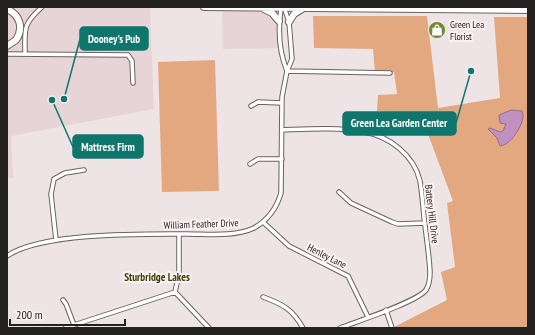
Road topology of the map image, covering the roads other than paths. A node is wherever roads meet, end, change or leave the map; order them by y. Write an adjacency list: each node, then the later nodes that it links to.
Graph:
1 (42, 7): 13 (street)
2 (204, 7): 3 (highway)
3 (262, 8): 4 (highway); 9 (highway)
4 (283, 8): 7 (highway); 9 (street, William Feather Drive); 10 (street, William Feather Drive)
5 (460, 8): 7 (highway); 8 (highway)
6 (7, 9): 11 (highway)
7 (303, 9): 10 (highway)
8 (528, 10)
9 (279, 21): 14 (street, William Feather Drive)
10 (289, 22): 14 (street, William Feather Drive)
11 (7, 46)
12 (7, 54): 13 (street)
13 (25, 54): 16 (street)
14 (287, 71): 15 (street); 17 (street, William Feather Drive)
15 (390, 73)
16 (133, 83)
17 (282, 103): 18 (street); 19 (street, William Feather Drive)
18 (251, 106)
19 (282, 130): 20 (street, William Feather Drive); 25 (street, Battery Hill Drive)
20 (282, 160): 21 (street); 24 (street, William Feather Drive)
21 (250, 164)
22 (84, 170): 27 (street)
23 (339, 192): 25 (street)
24 (263, 222): 26 (street, William Feather Drive); 33 (street, Henley Lane)
25 (425, 222): 32 (street, Battery Hill Drive)
26 (179, 234): 27 (street, William Feather Drive); 29 (street)
27 (56, 240): 28 (street, William Feather Drive)
28 (7, 256)
29 (175, 292): 34 (street); 36 (street)
30 (264, 297): 37 (street)
31 (63, 300): 34 (street)
32 (386, 310): 33 (street, Battery Hill Drive); 39 (street)
33 (368, 317): 38 (street, Battery Hill Drive)
34 (74, 325): 35 (street)
35 (65, 328)
36 (209, 328)
37 (303, 328)
38 (340, 328)
39 (392, 328)

